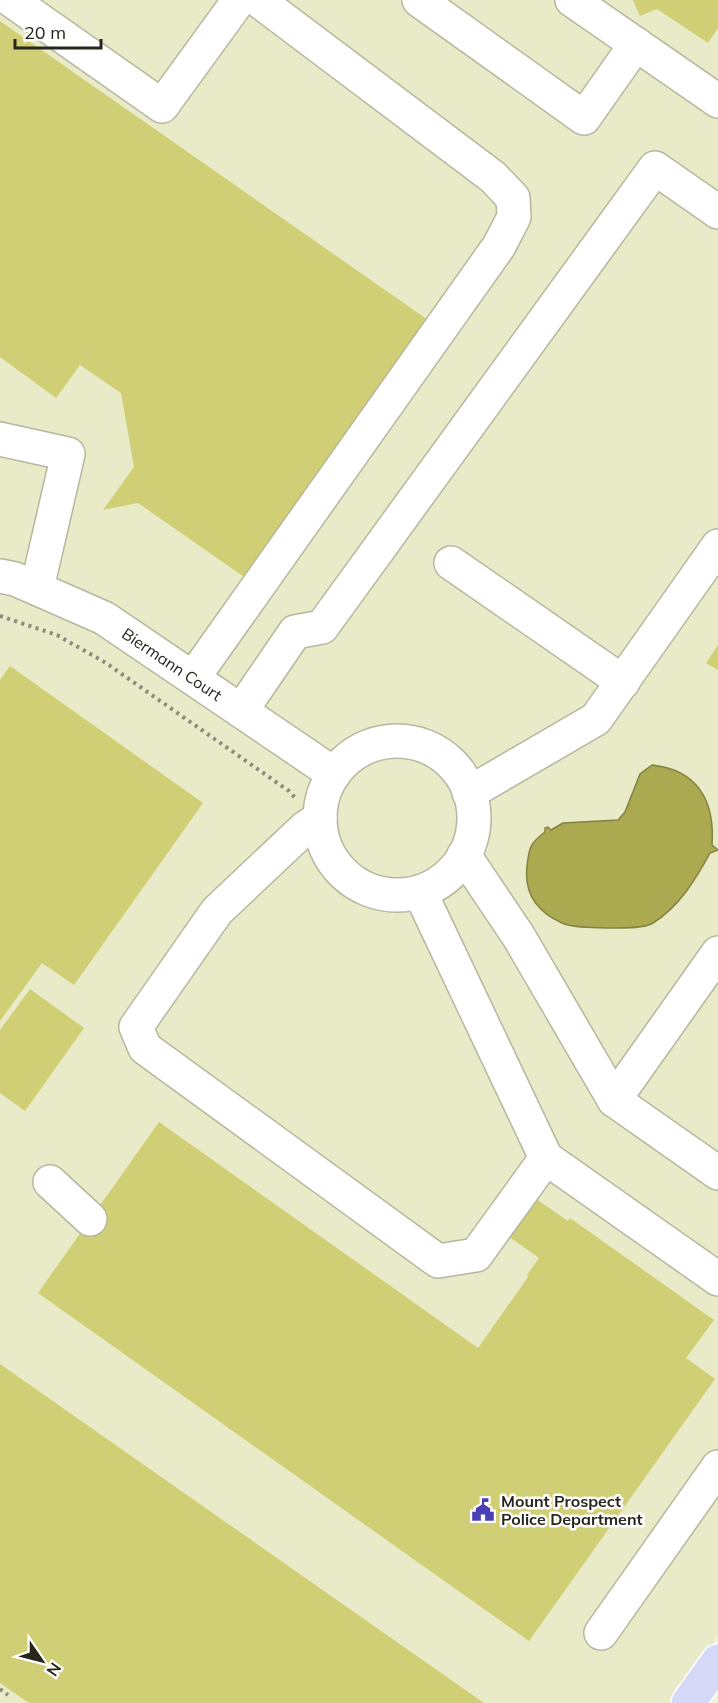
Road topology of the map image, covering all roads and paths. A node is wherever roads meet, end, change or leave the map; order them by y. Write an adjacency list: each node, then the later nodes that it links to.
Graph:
1 (11, 0): 2 (street)
2 (240, 0)
3 (258, 0): 15 (street)
4 (418, 0): 6 (street)
5 (572, 0): 6 (street)
6 (636, 44): 7 (street)
7 (718, 101)
8 (718, 212): 17 (street)
9 (0, 439): 13 (street)
10 (718, 546): 16 (street)
11 (452, 563): 16 (street)
12 (0, 576): 13 (street, Biermann Court)
13 (37, 588): 15 (street, Biermann Court)
14 (0, 616): 20 (path)
15 (193, 678): 17 (street, Biermann Court)
16 (623, 682): 19 (street)
17 (241, 711): 18 (street, Biermann Court)
18 (334, 774): 19 (street); 20 (street)
19 (470, 793): 21 (street)
20 (312, 823): 22 (street); 25 (street)
21 (465, 855): 22 (street); 24 (street)
22 (420, 892): 25 (street)
23 (718, 953): 24 (street)
24 (614, 1100): 26 (street)
25 (546, 1158): 29 (street)
26 (718, 1173)
27 (50, 1182): 28 (street)
28 (90, 1219)
29 (718, 1279)
30 (718, 1467): 31 (street)
31 (601, 1633)
32 (718, 1661): 35 (main road)
33 (0, 1689): 34 (path)
34 (9, 1695)
35 (688, 1703)

